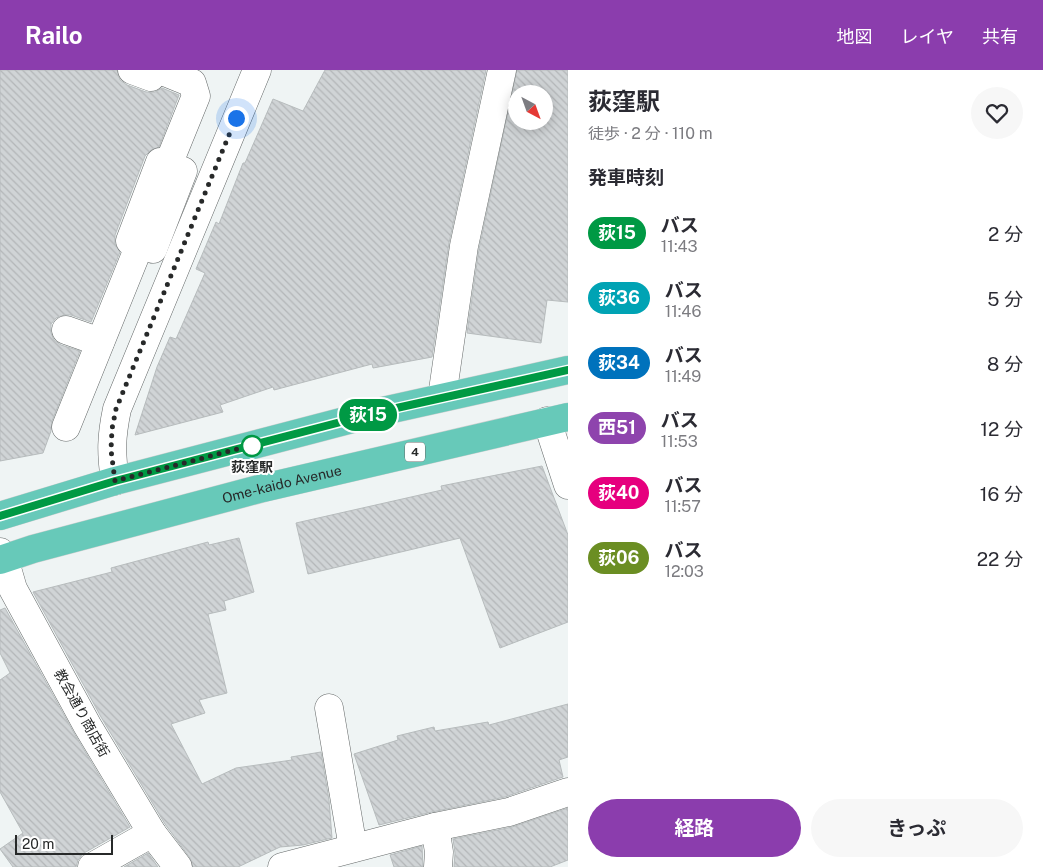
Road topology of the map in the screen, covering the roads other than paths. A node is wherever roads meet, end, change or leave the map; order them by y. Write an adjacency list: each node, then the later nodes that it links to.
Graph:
1 (132, 70): 4 (street)
2 (257, 70): 11 (street)
3 (502, 70): 8 (street)
4 (163, 75): 6 (street)
5 (66, 330): 6 (street)
6 (100, 342): 10 (street)
7 (568, 370): 8 (main road)
8 (442, 397): 11 (main road)
9 (558, 419): 12 (street); 14 (main road, Ome-kaido Avenue / 4)
10 (66, 427)
11 (115, 481): 13 (main road)
12 (568, 485)
13 (0, 516)
14 (1, 557): 18 (street, 教会通り商店街)
15 (329, 708): 19 (street)
16 (568, 792): 17 (street)
17 (435, 827): 19 (street); 23 (street)
18 (152, 833): 20 (street); 21 (street, 教会通り商店街)
19 (353, 848): 22 (street)
20 (92, 867)
21 (178, 867)
22 (282, 867)
23 (438, 867)

